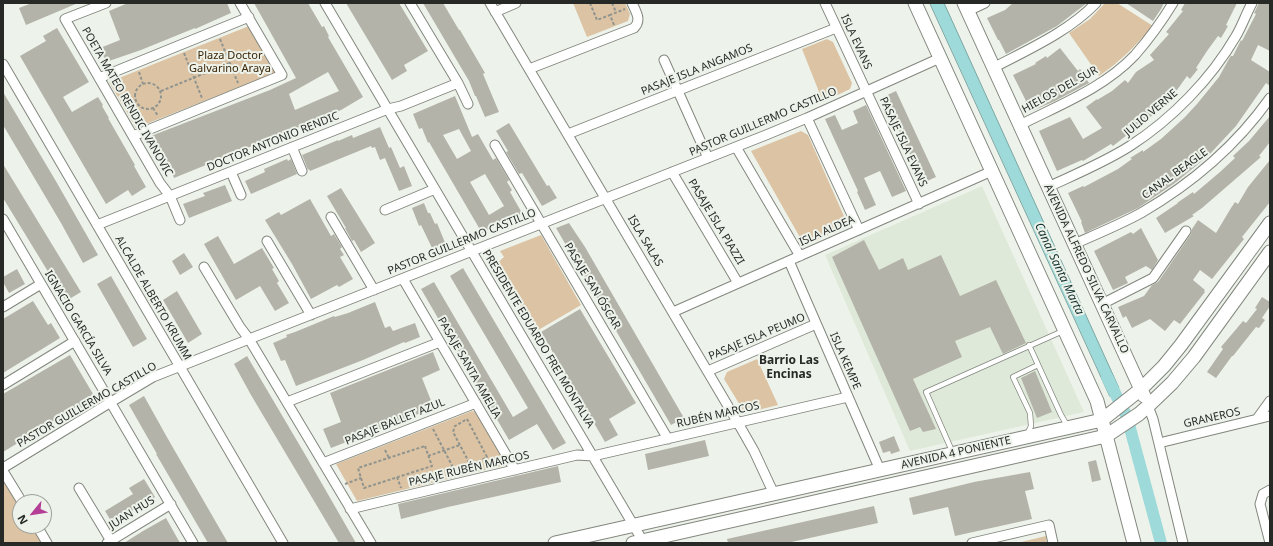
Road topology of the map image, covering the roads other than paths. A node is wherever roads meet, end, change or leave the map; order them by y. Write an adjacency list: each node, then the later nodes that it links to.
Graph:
1 (106, 3): 23 (street, POETA MATEO RENDIC IVANOVIC)
2 (240, 3): 16 (street)
3 (325, 3): 29 (street, PRESIDENTE EDUARDO FREI MONTALVA)
4 (410, 3): 24 (street)
5 (490, 3): 15 (street, ISLA SALAS)
6 (516, 3): 15 (street)
7 (824, 3): 17 (street, ISLA EVANS)
8 (915, 3): 18 (street)
9 (985, 3): 14 (street)
10 (1096, 3): 21 (street)
11 (1174, 3): 31 (street, HIELOS DEL SUR)
12 (1252, 3): 42 (street, JULIO VERNE)
13 (630, 6): 22 (street)
14 (966, 7): 21 (street, AVENIDA ALFREDO SILVA CARVALLO)
15 (495, 12): 22 (street, ISLA SALAS)
16 (248, 17): 23 (street); 33 (street)
17 (836, 28): 25 (street, PASAJE ISLA ANGAMOS); 26 (street, ISLA EVANS)
18 (940, 58): 26 (street, PASTOR GUILLERMO CASTILLO); 38 (street)
19 (664, 60): 25 (street)
20 (3, 64): 54 (street, ALCALDE ALBERTO KRUMM)
21 (994, 68): 31 (street, AVENIDA ALFREDO SILVA CARVALLO)
22 (529, 69): 32 (street, ISLA SALAS)
23 (99, 78): 33 (street, POETA MATEO RENDIC IVANOVIC)
24 (458, 83): 28 (street); 29 (street, DOCTOR ANTONIO RENDIC)
25 (678, 90): 32 (street, PASAJE ISLA ANGAMOS); 37 (street)
26 (865, 91): 30 (street, PASTOR GUILLERMO CASTILLO); 47 (street, PASAJE ISLA EVANS)
27 (1270, 98): 58 (street, CANAL BEAGLE)
28 (468, 104)
29 (388, 109): 35 (street, DOCTOR ANTONIO RENDIC); 43 (street, PRESIDENTE EDUARDO FREI MONTALVA)
30 (807, 118): 36 (street, PASTOR GUILLERMO CASTILLO); 55 (street)
31 (1020, 125): 42 (street, AVENIDA ALFREDO SILVA CARVALLO)
32 (568, 134): 46 (street, ISLA SALAS)
33 (133, 136): 45 (street, POETA MATEO RENDIC IVANOVIC)
34 (495, 145): 53 (street, PASAJE SAN ÓSCAR)
35 (292, 147): 39 (street, DOCTOR ANTONIO RENDIC); 40 (street)
36 (736, 147): 37 (street, PASTOR GUILLERMO CASTILLO); 61 (street)
37 (708, 158): 41 (street, PASTOR GUILLERMO CASTILLO)
38 (992, 171): 47 (street, ISLA ALDEA); 73 (street)
39 (231, 172): 44 (street); 45 (street, DOCTOR ANTONIO RENDIC)
40 (302, 172)
41 (672, 172): 46 (street, PASTOR GUILLERMO CASTILLO); 65 (street, PASAJE ISLA PIAZZI)
42 (1048, 187): 58 (street, AVENIDA ALFREDO SILVA CARVALLO)
43 (435, 189): 48 (street); 59 (street, PRESIDENTE EDUARDO FREI MONTALVA)
44 (240, 195)
45 (170, 196): 51 (street, POETA MATEO RENDIC IVANOVIC); 54 (street, DOCTOR ANTONIO RENDIC)
46 (606, 199): 53 (street, PASTOR GUILLERMO CASTILLO); 70 (street, ISLA SALAS)
47 (919, 204): 55 (street, ISLA ALDEA)
48 (385, 210)
49 (331, 217): 67 (street)
50 (3, 219): 66 (street, IGNACIO GARCÍA SILVA)
51 (180, 220)
52 (1270, 223): 82 (street, AVENIDA 4 PONIENTE)
53 (542, 224): 59 (street, PASTOR GUILLERMO CASTILLO); 96 (street, PASAJE SAN ÓSCAR)
54 (97, 226): 79 (street, ALCALDE ALBERTO KRUMM)
55 (859, 230): 61 (street, ISLA ALDEA)
56 (1186, 231): 68 (street)
57 (268, 241): 71 (street)
58 (1074, 244): 68 (street, AVENIDA ALFREDO SILVA CARVALLO)
59 (472, 252): 64 (street, PASTOR GUILLERMO CASTILLO); 99 (street, PRESIDENTE EDUARDO FREI MONTALVA)
60 (1270, 252): 88 (street, AVENIDA 4 PONIENTE)
61 (800, 256): 62 (street, ISLA ALDEA)
62 (789, 261): 65 (street, ISLA ALDEA); 72 (street, ISLA KEMPE)
63 (204, 267): 74 (street)
64 (402, 279): 67 (street, PASTOR GUILLERMO CASTILLO); 76 (street, PASAJE SANTA AMELIA)
65 (738, 283): 70 (street, ISLA ALDEA)
66 (41, 284): 69 (street); 75 (street, IGNACIO GARCÍA SILVA)
67 (374, 290): 71 (street, PASTOR GUILLERMO CASTILLO)
68 (1102, 304): 82 (street, AVENIDA ALFREDO SILVA CARVALLO)
69 (3, 307)
70 (673, 312): 80 (street, ISLA SALAS)
71 (311, 315): 74 (street, PASTOR GUILLERMO CASTILLO)
72 (816, 324): 80 (street, PASAJE ISLA PEUMO); 83 (street, ISLA KEMPE)
73 (1065, 330): 77 (lane); 89 (street)
74 (250, 339): 79 (street, PASTOR GUILLERMO CASTILLO); 86 (street)
75 (75, 341): 81 (street); 85 (street, IGNACIO GARCÍA SILVA)
76 (440, 342): 86 (street); 87 (street, PASAJE SANTA AMELIA)
77 (1029, 345): 78 (lane); 98 (lane)
78 (1038, 365): 93 (lane); 95 (lane)
79 (180, 367): 85 (street, PASTOR GUILLERMO CASTILLO); 116 (street, ALCALDE ALBERTO KRUMM)
80 (708, 371): 92 (street, ISLA SALAS)
81 (3, 385)
82 (1136, 393): 88 (street, AVENIDA ALFREDO SILVA CARVALLO); 89 (street, AVENIDA 4 PONIENTE)
83 (848, 397): 92 (street, RUBÉN MARCOS); 103 (street, ISLA KEMPE)
84 (1270, 401): 91 (street)
85 (111, 402): 101 (street, PASTOR GUILLERMO CASTILLO); 108 (street, IGNACIO GARCÍA SILVA)
86 (287, 402): 100 (street)
87 (476, 404): 100 (street, PASAJE BALLET AZUL); 102 (street, PASAJE SANTA AMELIA)
88 (1144, 410): 94 (street, AVENIDA 4 PONIENTE); 97 (street, AVENIDA ALFREDO SILVA CARVALLO)
89 (1106, 416): 93 (street, AVENIDA 4 PONIENTE); 94 (street)
90 (1270, 416): 91 (street, GRANEROS)
91 (1257, 419): 97 (street, GRANEROS)
92 (738, 423): 96 (street, RUBÉN MARCOS); 107 (street, ISLA SALAS)
93 (1068, 427): 95 (street, AVENIDA 4 PONIENTE)
94 (1106, 436): 113 (street, AVENIDA 4 PONIENTE); 121 (street)
95 (1026, 437): 98 (street, AVENIDA 4 PONIENTE)
96 (668, 439): 99 (street, RUBÉN MARCOS)
97 (1159, 443): 122 (street, AVENIDA ALFREDO SILVA CARVALLO)
98 (953, 453): 103 (street, AVENIDA 4 PONIENTE)
99 (593, 456): 102 (street, PASAJE RUBÉN MARCOS); 110 (street, PRESIDENTE EDUARDO FREI MONTALVA)
100 (324, 463): 109 (street)
101 (3, 469): 106 (street)
102 (515, 470): 109 (street, PASAJE RUBÉN MARCOS)
103 (880, 470): 107 (street, AVENIDA 4 PONIENTE)
104 (79, 488): 112 (street)
105 (1266, 492): 123 (street)
106 (17, 494)
107 (774, 494): 110 (street, AVENIDA 4 PONIENTE)
108 (171, 504): 112 (street, JUAN HUS); 115 (street, IGNACIO GARCÍA SILVA)
109 (350, 509): 117 (street)
110 (634, 526): 113 (street, PRESIDENTE EDUARDO FREI MONTALVA); 118 (street, AVENIDA 4 PONIENTE)
111 (42, 534): 114 (street)
112 (109, 542)
113 (640, 542)
114 (47, 543)
115 (193, 543)
116 (283, 543)
117 (371, 543)
118 (555, 543)
119 (972, 543): 120 (street)
120 (1053, 543)
121 (1134, 543)
122 (1183, 543)
123 (1270, 543)

